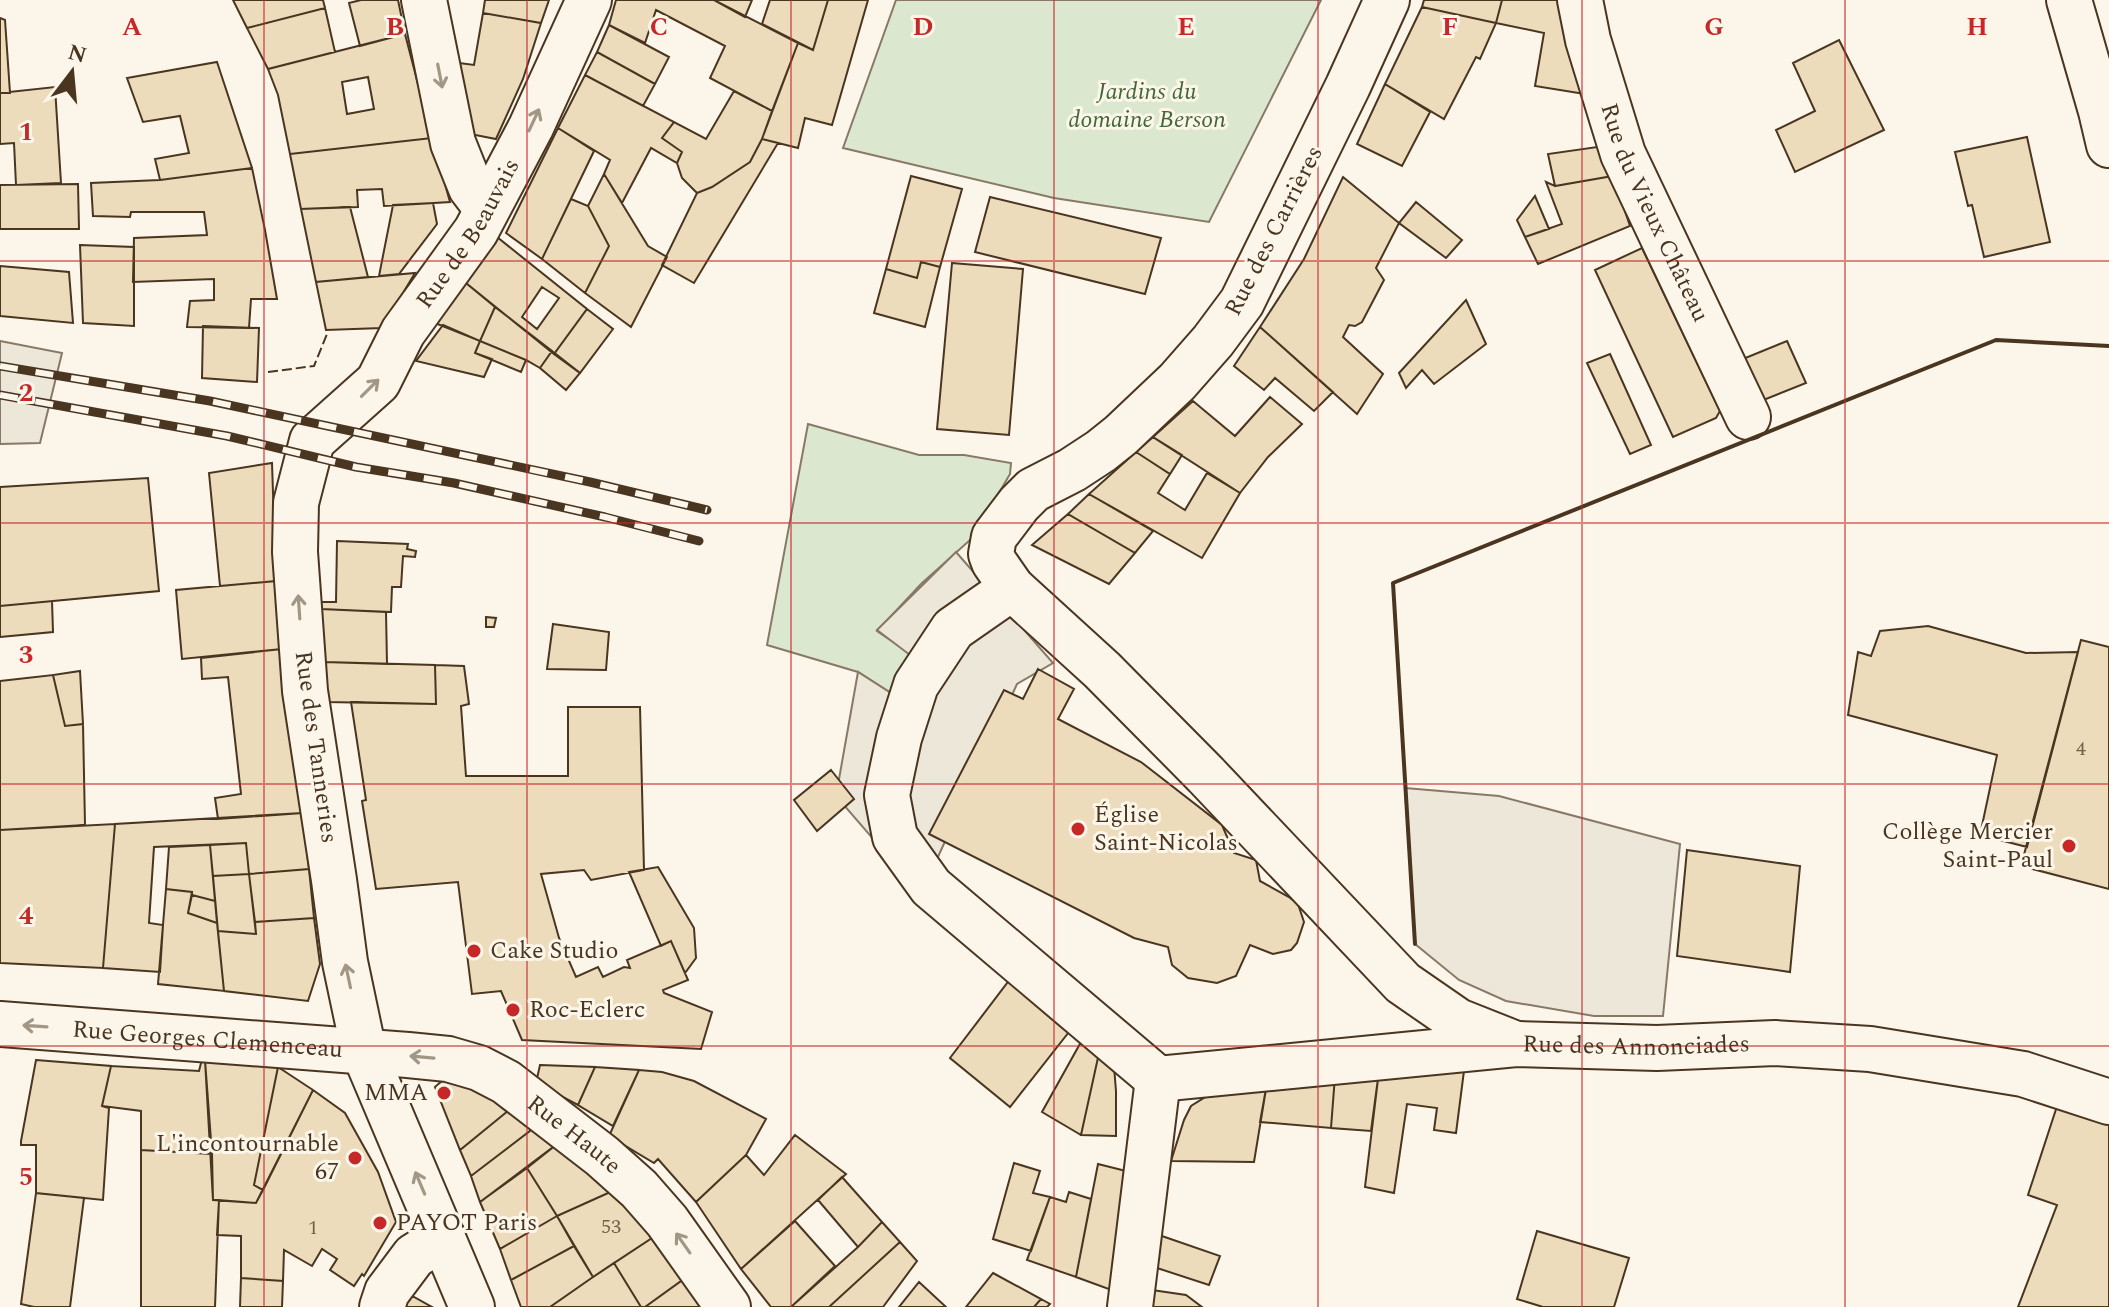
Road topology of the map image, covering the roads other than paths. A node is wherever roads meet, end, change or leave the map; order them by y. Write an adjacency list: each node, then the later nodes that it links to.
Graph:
1 (424, 0): 7 (street, one-way to 7)
2 (589, 0): 7 (street, Rue de Beauvais, one-way to 2)
3 (1387, 0): 10 (street, Rue des Carrières)
4 (1580, 0): 8 (street, Rue du Vieux Château)
5 (2069, 0): 6 (street)
6 (2109, 145)
7 (487, 209): 9 (street, Rue de Beauvais, one-way to 7)
8 (1748, 417)
9 (312, 441): 13 (street, Rue des Tanneries, one-way to 9)
10 (1003, 575): 12 (street); 14 (street)
11 (0, 1024): 13 (street, Rue Georges Clemenceau, one-way to 11)
12 (1516, 1044): 14 (street, Rue des Annonciades); 15 (street, Rue des Annonciades)
13 (364, 1052): 16 (street, Rue Georges Clemenceau, one-way to 13); 19 (street, Rue Haute, one-way to 13)
14 (1158, 1079): 20 (street)
15 (2109, 1102)
16 (443, 1238): 17 (street); 18 (street, Rue Georges Clemenceau)
17 (382, 1307)
18 (472, 1307)
19 (728, 1307)
20 (1130, 1307)

